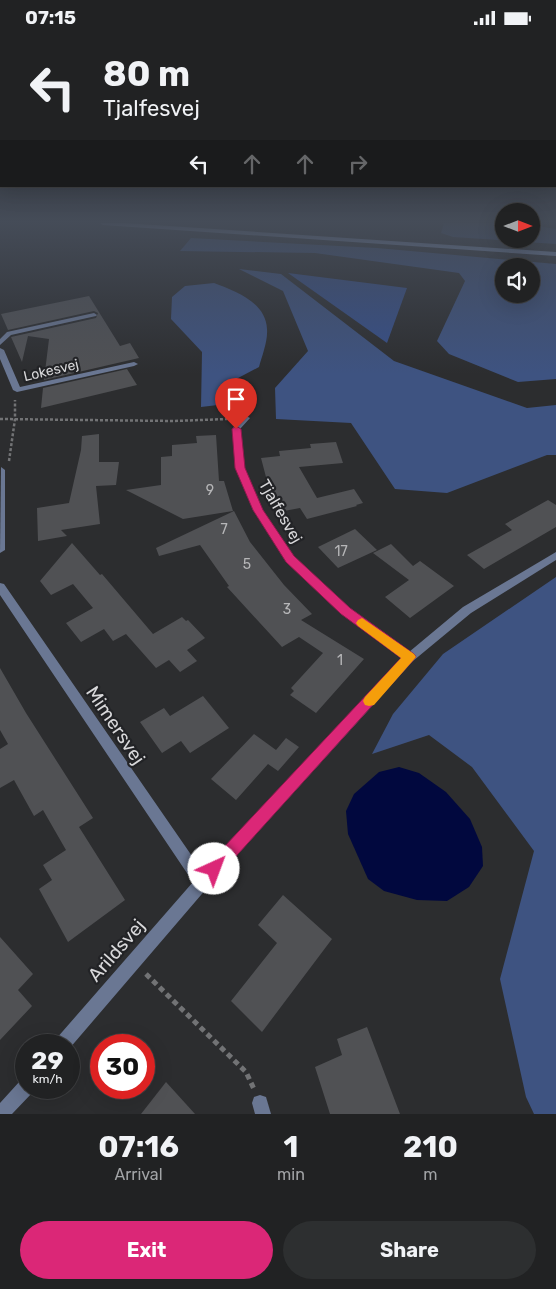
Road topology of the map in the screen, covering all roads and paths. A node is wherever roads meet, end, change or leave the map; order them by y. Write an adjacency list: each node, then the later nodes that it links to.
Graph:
1 (94, 315): 2 (street)
2 (0, 343)
3 (0, 350): 5 (street, Lokesvej)
4 (134, 364): 5 (street, Lokesvej)
5 (17, 391): 8 (path)
6 (246, 418): 8 (path); 13 (street, Tjalfesvej)
7 (0, 419): 8 (path)
8 (15, 419): 9 (path)
9 (2, 471): 10 (street)
10 (0, 550)
11 (556, 555): 13 (street)
12 (0, 587): 14 (street, Mimersvej)
13 (409, 657): 14 (street)
14 (202, 883): 15 (street, Arildsvej)
15 (134, 962): 16 (street, Arildsvej); 18 (path)
16 (72, 1034)
17 (15, 1099): 19 (street)
18 (261, 1109)
19 (1, 1114)

